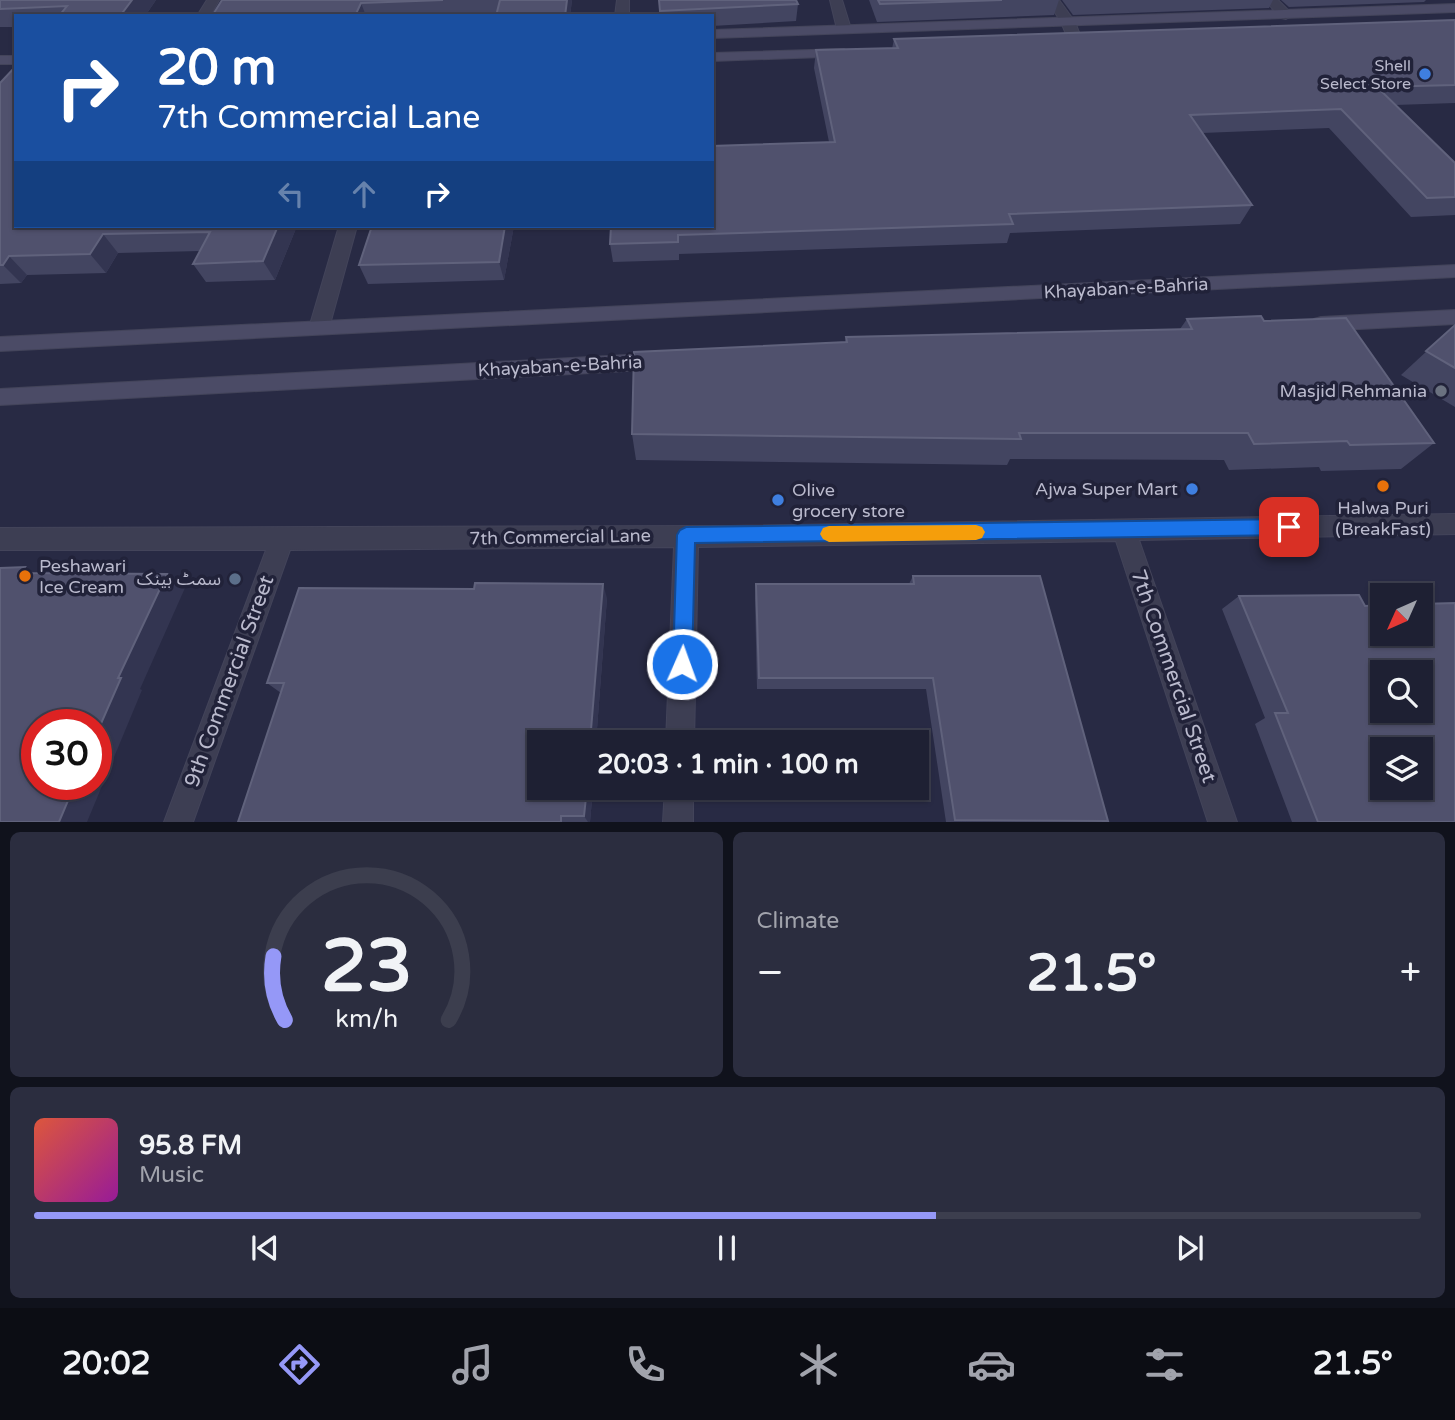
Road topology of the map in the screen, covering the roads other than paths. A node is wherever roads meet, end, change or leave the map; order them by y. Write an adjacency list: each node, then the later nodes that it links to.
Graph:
1 (836, 0): 8 (street)
2 (1053, 0): 7 (street)
3 (1271, 0): 6 (street)
4 (1451, 0): 5 (main road)
5 (1455, 6): 6 (main road)
6 (1286, 15): 7 (main road)
7 (1068, 22): 8 (main road); 10 (street)
8 (844, 29): 9 (main road)
9 (714, 34)
10 (1077, 45)
11 (861, 52): 12 (main road)
12 (714, 57)
13 (347, 228): 17 (street)
14 (1455, 271): 17 (main road, Khayaban-e-Bahria)
15 (1455, 317): 16 (main road)
16 (1303, 325)
17 (319, 328): 18 (main road, Khayaban-e-Bahria)
18 (0, 344)
19 (679, 360): 20 (main road, Khayaban-e-Bahria)
20 (0, 397)
21 (1455, 524): 22 (street, 7th Commercial Lane)
22 (1124, 531): 23 (street, 7th Commercial Lane); 30 (street, 7th Commercial Street)
23 (686, 535): 25 (street, 7th Commercial Lane); 26 (street)
24 (0, 539): 25 (street, 7th Commercial Lane)
25 (281, 541): 28 (street, 9th Commercial Street)
26 (680, 730)
27 (679, 800): 29 (street)
28 (177, 821)
29 (678, 821)
30 (1223, 821)

